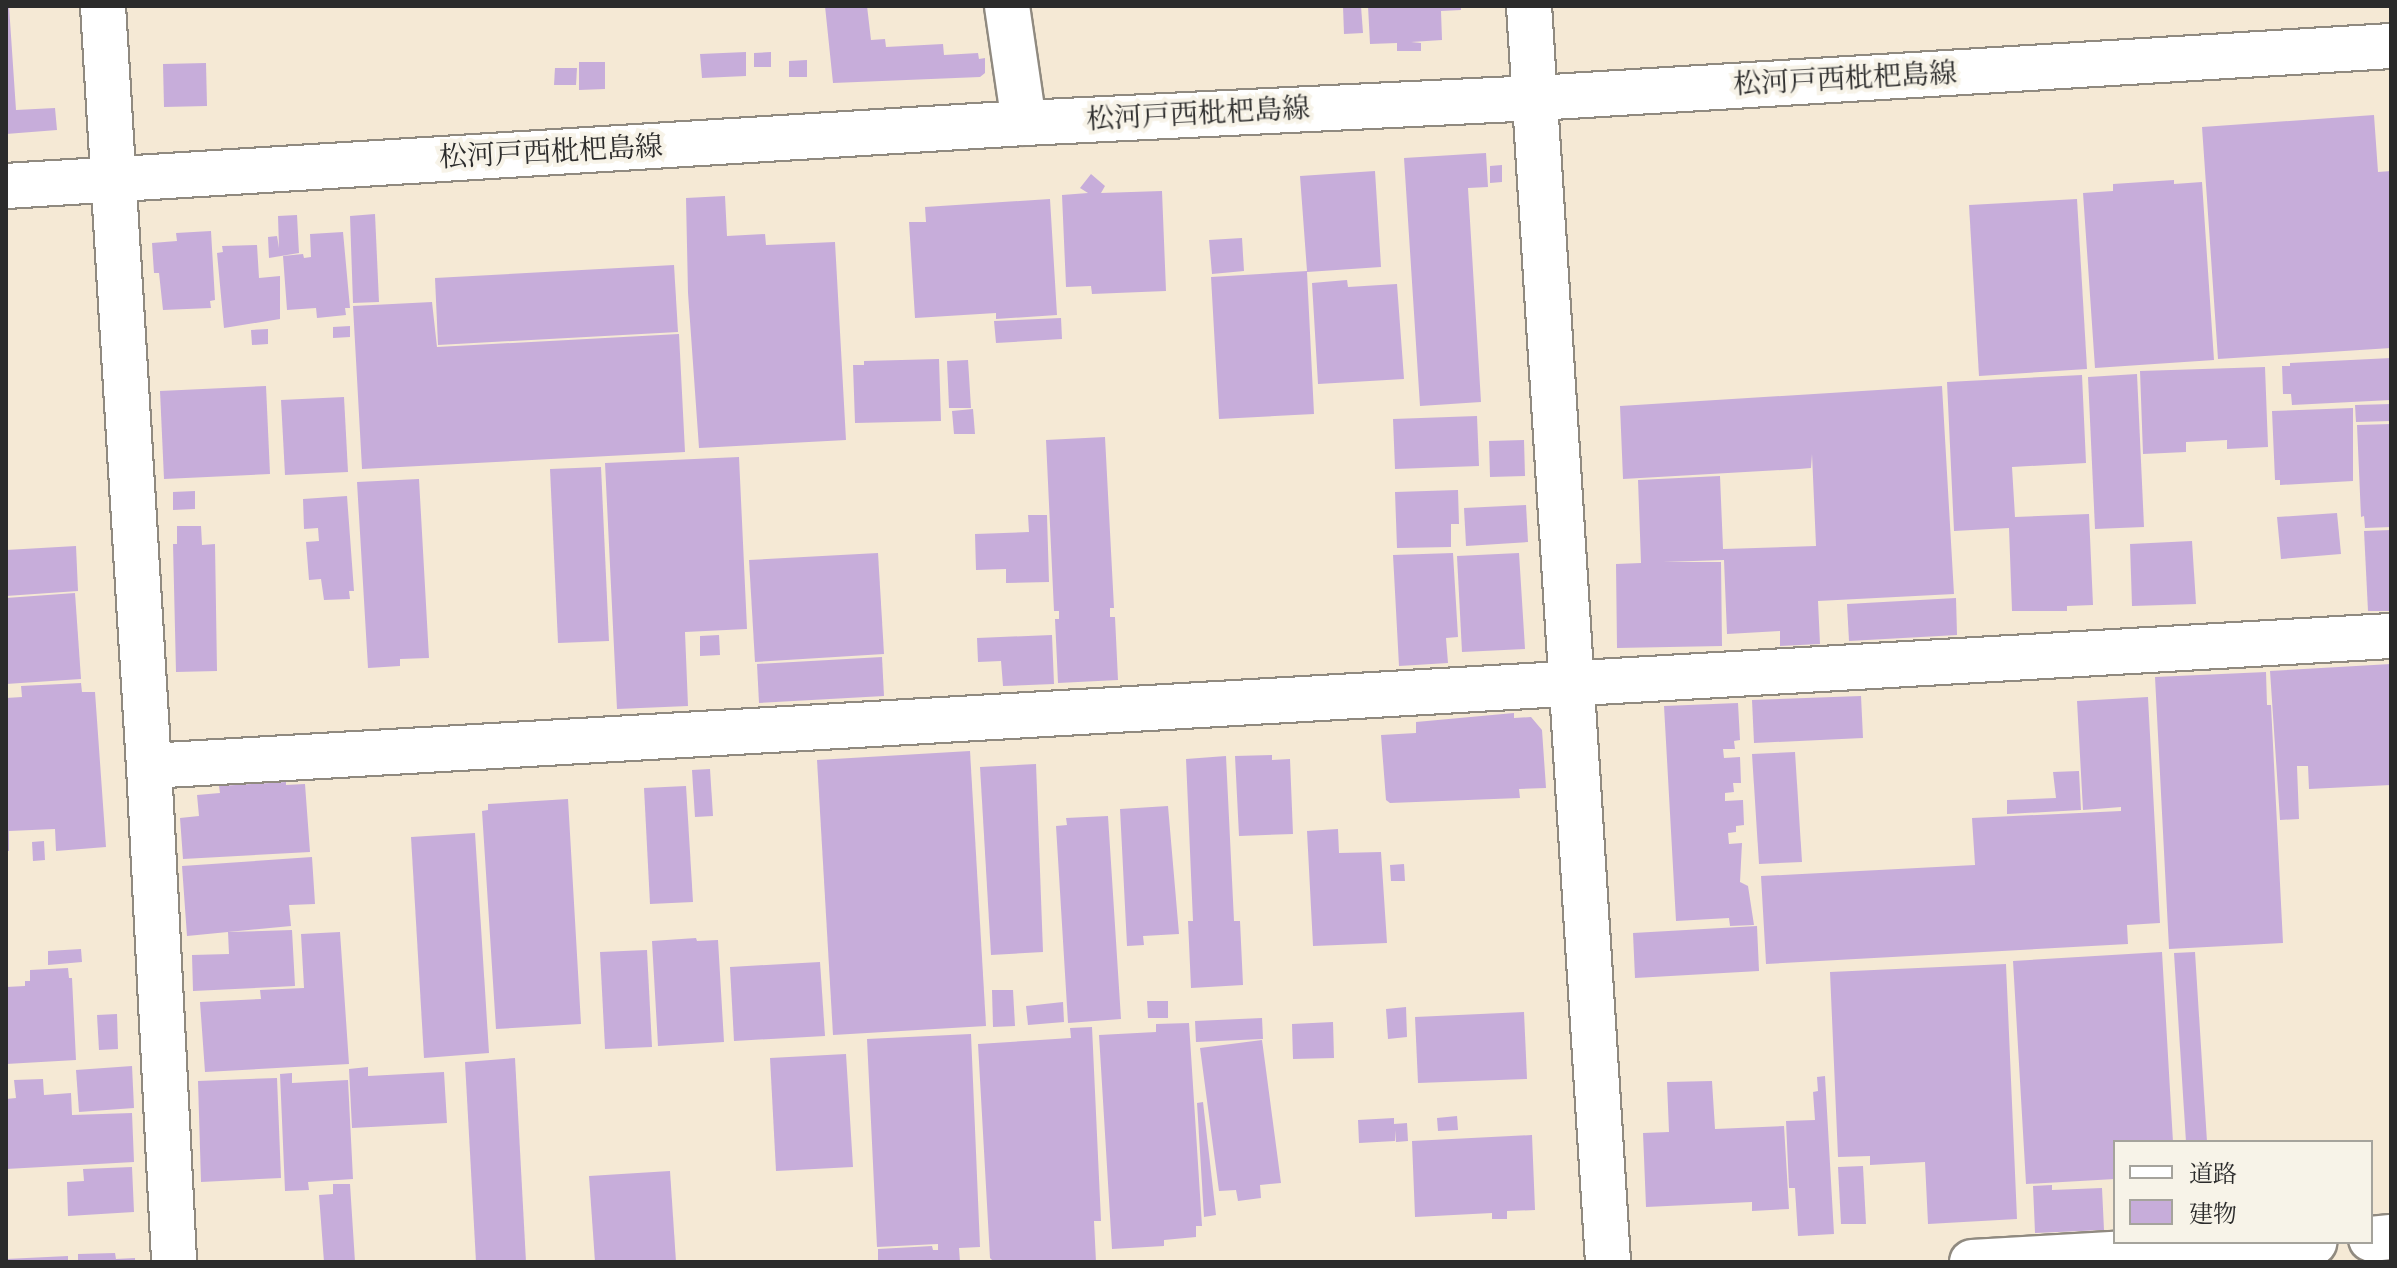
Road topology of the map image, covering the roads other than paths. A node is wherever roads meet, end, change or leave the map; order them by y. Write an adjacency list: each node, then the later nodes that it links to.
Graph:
1 (103, 6): 7 (street)
2 (1007, 6): 6 (street)
3 (1529, 6): 5 (street)
4 (2391, 46): 5 (street, 松河戸西枇杷島線)
5 (1536, 98): 6 (street, 松河戸西枇杷島線); 10 (street)
6 (1024, 123): 7 (street, 松河戸西枇杷島線)
7 (113, 178): 8 (street, 松河戸西枇杷島線); 11 (street)
8 (6, 186)
9 (2391, 636): 10 (street)
10 (1573, 684): 11 (street); 14 (street)
11 (149, 766): 13 (street)
12 (2280, 1244): 15 (street)
13 (174, 1262)
14 (1608, 1262)
15 (1972, 1262)

